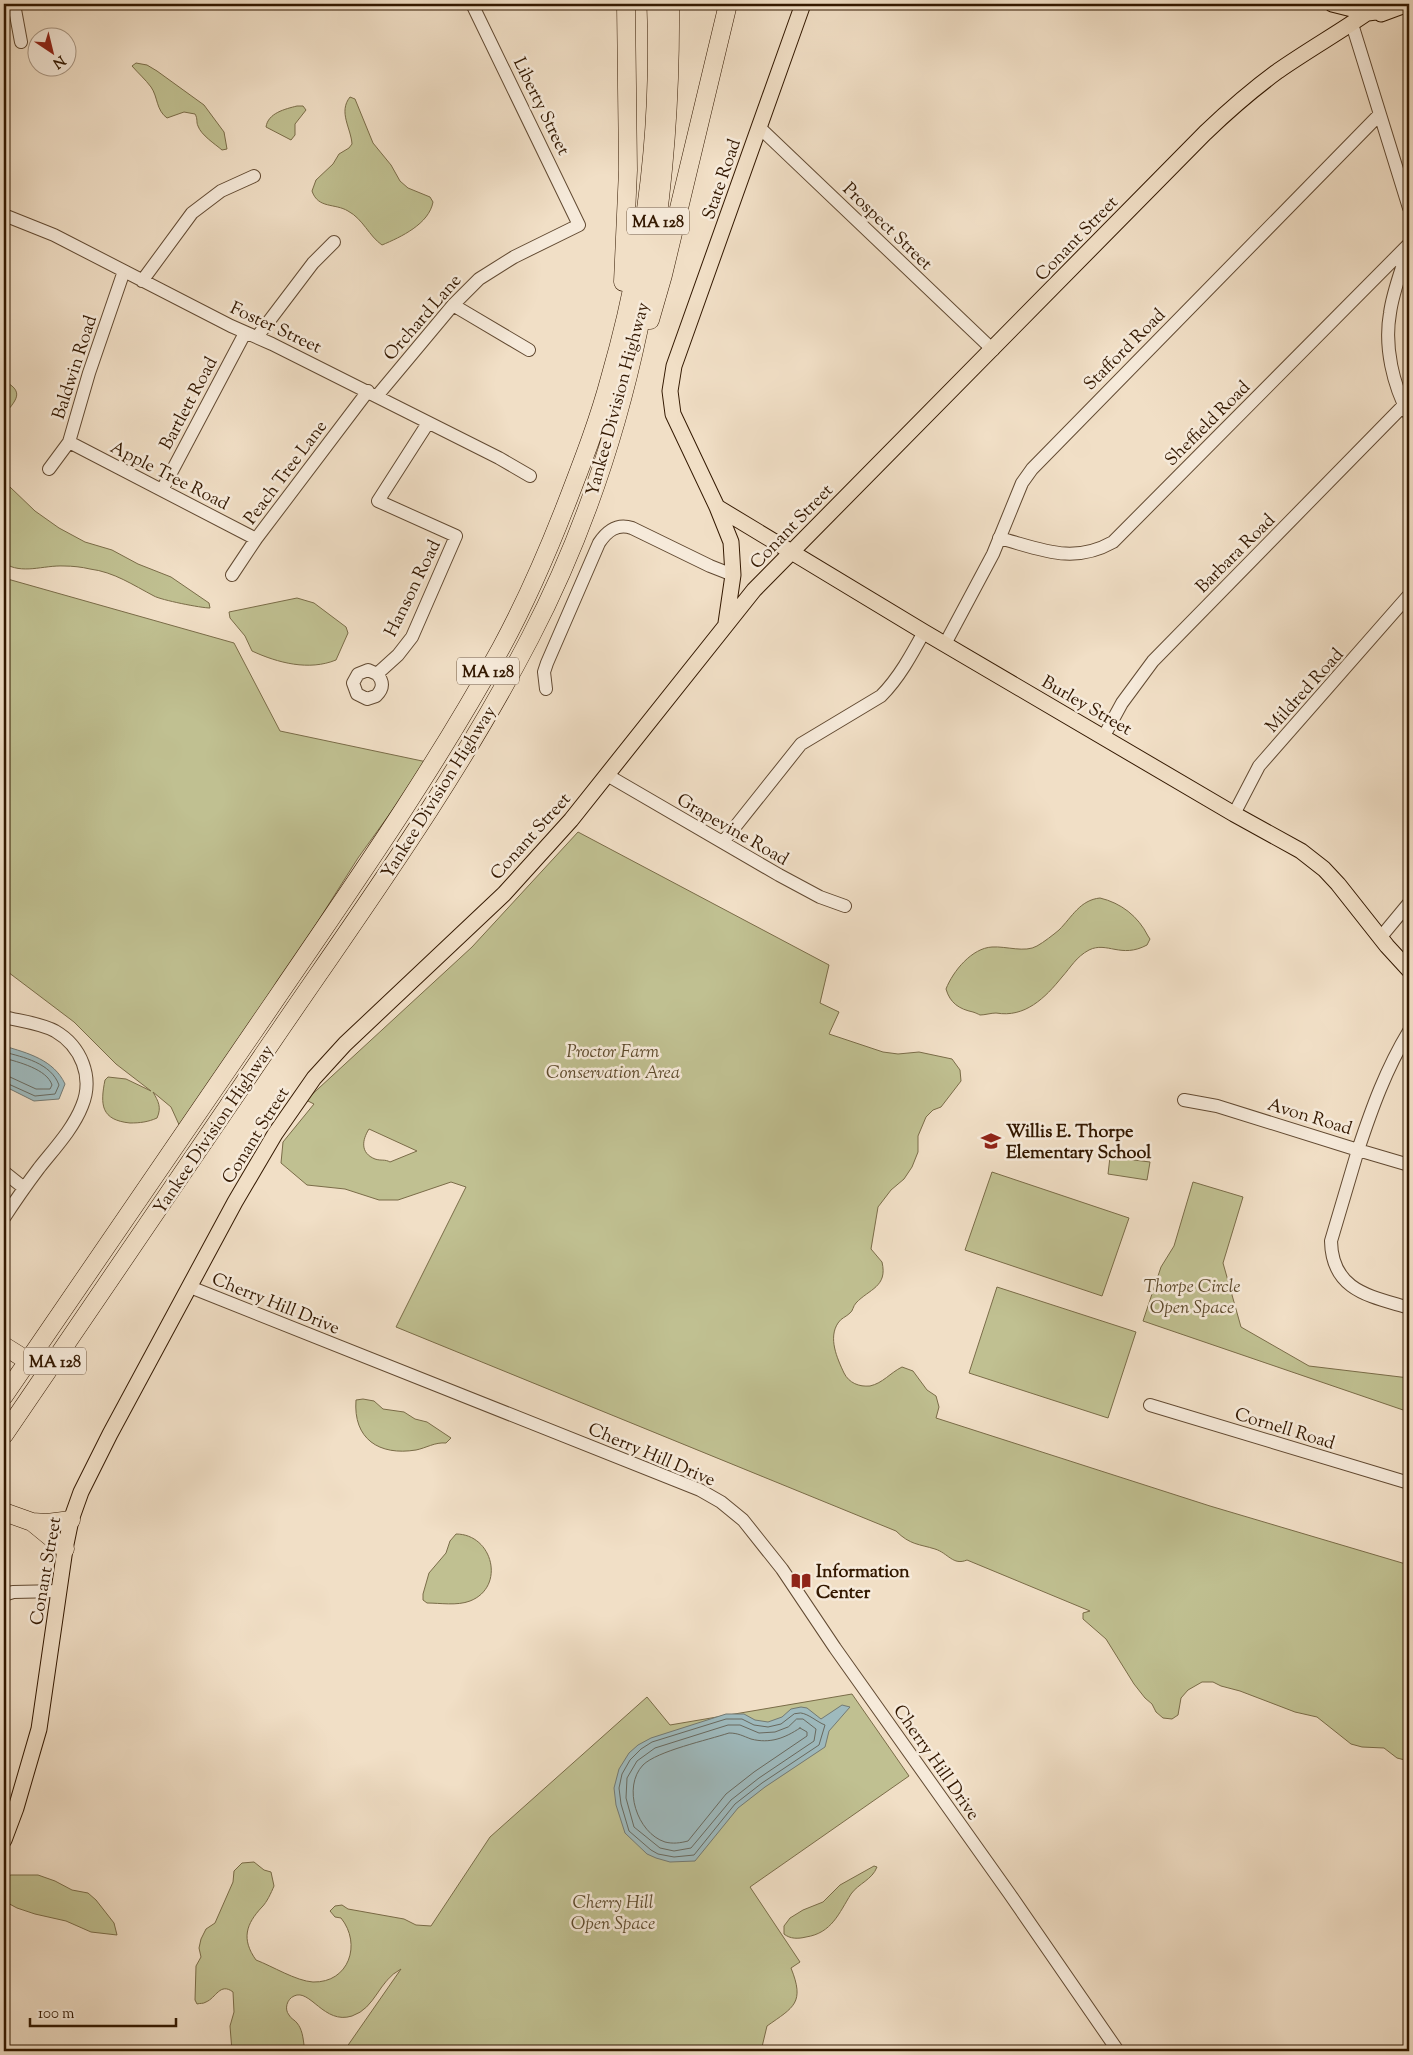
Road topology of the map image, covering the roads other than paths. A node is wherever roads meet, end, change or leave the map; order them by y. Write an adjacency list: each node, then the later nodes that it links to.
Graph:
1 (14, 4): 12 (street)
2 (472, 4): 18 (street, Liberty Street)
3 (656, 4): 32 (highway, Yankee Division Highway / MA 128)
4 (670, 4): 30 (highway, Yankee Division Highway / MA 128)
5 (803, 4): 14 (main road, State Road)
6 (1332, 4): 10 (main road); 11 (main road)
7 (1408, 4): 10 (main road, Conant Street)
8 (625, 6): 32 (highway)
9 (725, 7): 30 (highway)
10 (1380, 9): 11 (main road, Conant Street); 11 (main road, Conant Street)
11 (1345, 28): 13 (street); 26 (main road, Conant Street)
12 (22, 42)
13 (1379, 115): 16 (street); 38 (street, Stafford Road)
14 (759, 127): 26 (street, Prospect Street); 36 (main road, State Road)
15 (254, 176): 22 (street)
16 (1409, 208)
17 (4, 215): 21 (street, Foster Street)
18 (579, 225): 23 (street, Orchard Lane)
19 (334, 242): 24 (street, Bartlett Road)
20 (1409, 245): 28 (street); 38 (street, Sheffield Road)
21 (124, 271): 22 (street, Foster Street); 31 (street, Baldwin Road)
22 (142, 281): 24 (street, Foster Street)
23 (453, 305): 25 (street); 27 (street, Orchard Lane)
24 (251, 335): 27 (street, Foster Street); 35 (street, Bartlett Road)
25 (529, 350)
26 (993, 350): 39 (main road, Conant Street)
27 (373, 394): 29 (street, Foster Street); 37 (street, Peach Tree Lane)
28 (1407, 410): 48 (street, Barbara Road)
29 (428, 423): 34 (street, Foster Street); 46 (street, Hanson Road)
30 (612, 434): 70 (highway, Yankee Division Highway / MA 128)
31 (69, 442): 33 (street, Baldwin Road); 35 (street, Apple Tree Road)
32 (588, 446): 67 (highway, Yankee Division Highway / MA 128)
33 (49, 469)
34 (530, 476)
35 (162, 490): 37 (street, Apple Tree Road)
36 (717, 507): 39 (main road, Burley Street); 41 (main road)
37 (256, 538): 40 (street, Peach Tree Lane)
38 (999, 538): 45 (street, Stafford Road)
39 (791, 553): 43 (main road, Conant Street); 44 (main road, Burley Street)
40 (232, 575)
41 (733, 575): 43 (main road); 47 (street)
42 (1409, 595): 50 (street, Mildred Road)
43 (725, 625): 49 (main road, Conant Street)
44 (924, 632): 45 (main road, Burley Street); 51 (street)
45 (945, 644): 48 (main road, Burley Street)
46 (378, 674)
47 (546, 689)
48 (1104, 736): 50 (main road, Burley Street)
49 (606, 775): 51 (street, Grapevine Road); 64 (main road, Conant Street)
50 (1234, 814): 54 (main road, Burley Street)
51 (723, 842): 53 (street, Grapevine Road)
52 (1409, 903): 54 (street)
53 (845, 906)
54 (1380, 938): 55 (main road, Burley Street)
55 (1409, 970)
56 (4, 1017): 62 (street)
57 (1409, 1031): 59 (street, Avon Road)
58 (1184, 1100): 59 (street, Avon Road)
59 (1358, 1150): 60 (street); 65 (street)
60 (1409, 1166)
61 (4, 1172): 62 (street)
62 (24, 1188): 63 (street)
63 (4, 1218)
64 (190, 1288): 73 (main road, Conant Street); 79 (street, Cherry Hill Drive)
65 (1409, 1308)
66 (4, 1346): 67 (highway)
67 (28, 1361): 68 (highway, Yankee Division Highway / MA 128)
68 (4, 1396)
69 (1150, 1406): 71 (street, Cornell Road)
70 (4, 1435)
71 (1409, 1483)
72 (5, 1511): 74 (highway)
73 (71, 1520): 74 (highway); 75 (main road, Conant Street)
74 (32, 1522): 75 (highway)
75 (65, 1549): 76 (main road, Conant Street)
76 (60, 1590): 77 (street); 78 (main road, Conant Street)
77 (4, 1595)
78 (4, 1840)
79 (1118, 2051)

